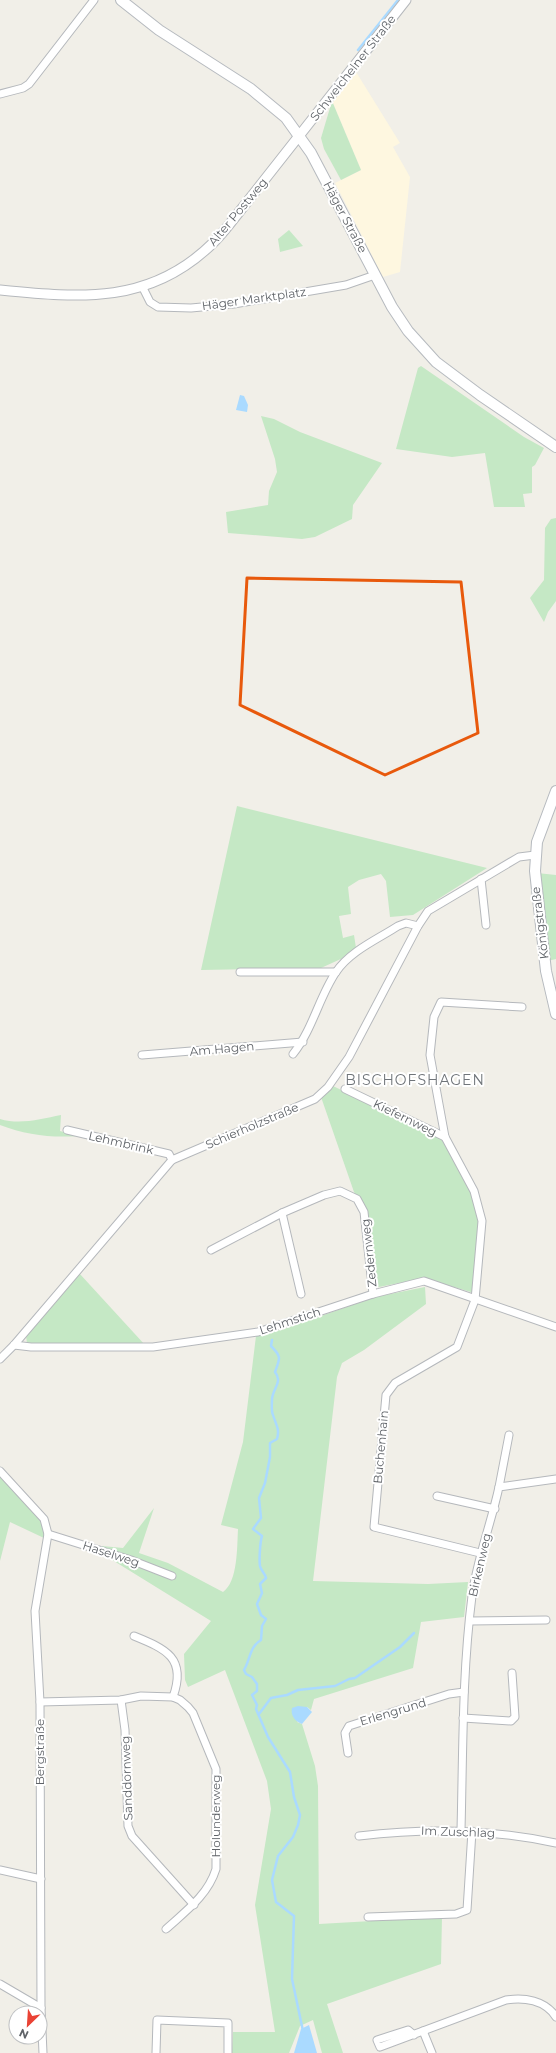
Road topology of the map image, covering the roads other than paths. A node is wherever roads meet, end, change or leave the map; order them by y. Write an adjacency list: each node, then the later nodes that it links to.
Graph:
1 (94, 0): 4 (street)
2 (121, 0): 5 (main road, Häger Straße)
3 (406, 0): 5 (street, Schweichelner Straße)
4 (0, 94)
5 (300, 136): 6 (main road, Häger Straße); 7 (street, Alter Postweg)
6 (375, 275): 7 (street, Häger Marktplatz); 9 (main road, Häger Straße)
7 (142, 286): 8 (street, Alter Postweg)
8 (0, 290)
9 (556, 447)
10 (556, 791): 11 (main road)
11 (535, 855): 12 (street, Schierholzstraße); 18 (main road, Königstraße)
12 (481, 879): 13 (street); 14 (street, Schierholzstraße)
13 (486, 925)
14 (418, 926): 16 (street); 25 (street, Schierholzstraße)
15 (240, 972): 16 (street)
16 (336, 972): 19 (street)
17 (522, 1007): 24 (street, Kiefernweg)
18 (556, 1014)
19 (303, 1042): 20 (street); 21 (street, Am Hagen)
20 (293, 1054)
21 (142, 1055)
22 (345, 1088): 24 (street, Kiefernweg)
23 (67, 1130): 25 (street, Lehmbrink)
24 (444, 1137): 30 (street, Kiefernweg)
25 (172, 1160): 32 (street, Schierholzstraße)
26 (282, 1213): 27 (street, Zedernweg); 28 (street); 29 (street, Zedernweg)
27 (211, 1250)
28 (301, 1294)
29 (373, 1294): 30 (street, Lehmstich); 32 (street, Lehmstich)
30 (476, 1300): 31 (street, Lehmstich); 41 (street, Buchenhain)
31 (556, 1327)
32 (14, 1345): 33 (street, Schierholzstraße)
33 (0, 1359)
34 (509, 1434): 37 (street, Birkenweg)
35 (0, 1471): 40 (street)
36 (556, 1479): 37 (street)
37 (499, 1487): 39 (street, Birkenweg)
38 (437, 1496): 39 (street)
39 (495, 1509): 41 (street, Birkenweg)
40 (48, 1534): 42 (street, Haselweg); 50 (street, Bergstraße)
41 (480, 1553): 44 (street, Birkenweg)
42 (172, 1576)
43 (546, 1620): 44 (street)
44 (470, 1622): 47 (street, Birkenweg)
45 (134, 1636): 48 (street)
46 (512, 1673): 51 (street)
47 (464, 1692): 51 (street, Birkenweg); 52 (street, Erlengrund)
48 (173, 1697): 49 (street); 59 (street, Holunderweg)
49 (121, 1700): 50 (street); 59 (street, Sanddornweg)
50 (40, 1702): 58 (street, Bergstraße)
51 (463, 1718): 53 (street, Birkenweg)
52 (348, 1753)
53 (461, 1830): 54 (street, Im Zuschlag); 55 (street, Im Zuschlag)
54 (472, 1831): 56 (street, Im Zuschlag); 60 (street)
55 (359, 1836)
56 (556, 1843)
57 (0, 1870): 58 (street)
58 (41, 1879): 64 (street, Bergstraße)
59 (194, 1905): 61 (street, Holunderweg)
60 (368, 1918)
61 (166, 1929)
62 (0, 1984): 63 (street)
63 (37, 2005)
64 (42, 2005)
65 (556, 2017): 66 (street)
66 (423, 2031): 67 (street); 70 (street)
67 (414, 2035)
68 (156, 2053): 69 (street)
69 (228, 2053)
70 (432, 2053)

